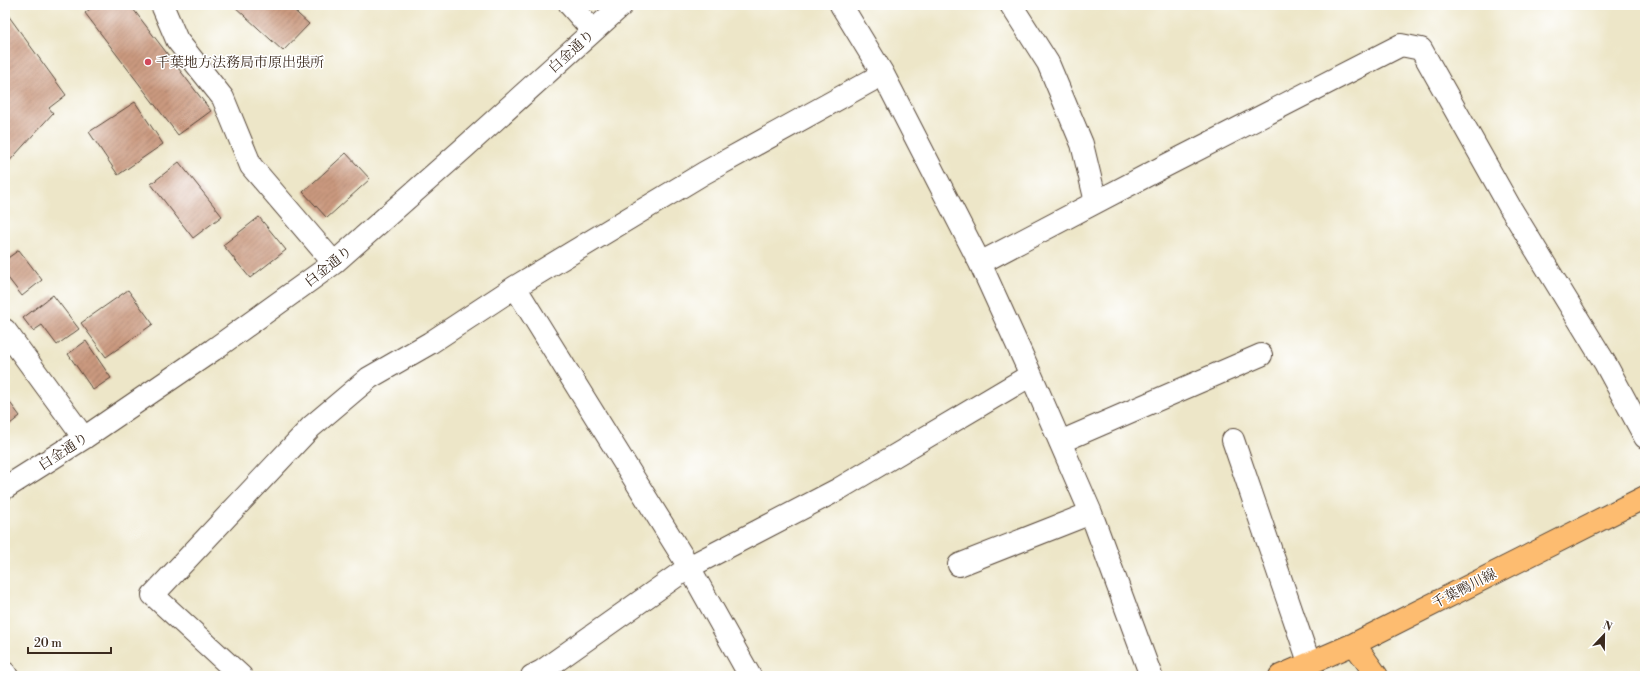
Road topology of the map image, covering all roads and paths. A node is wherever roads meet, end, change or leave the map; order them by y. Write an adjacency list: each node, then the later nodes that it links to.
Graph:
1 (162, 5): 9 (street)
2 (570, 5): 6 (street)
3 (622, 5): 6 (street, 白金通り)
4 (841, 5): 7 (street)
5 (1011, 5): 8 (street)
6 (593, 31): 9 (street, 白金通り)
7 (883, 74): 10 (street); 11 (street)
8 (1096, 202): 10 (street); 15 (street)
9 (334, 263): 16 (street, 白金通り)
10 (980, 263): 14 (street)
11 (515, 288): 23 (street); 28 (street)
12 (5, 330): 16 (street)
13 (1261, 355): 18 (street)
14 (1031, 375): 18 (street); 23 (street)
15 (1645, 437)
16 (84, 438): 19 (street, 白金通り)
17 (1233, 440): 25 (street)
18 (1060, 442): 21 (street)
19 (5, 488)
20 (1645, 498): 24 (main road, 千葉鴨川線)
21 (1090, 513): 22 (street); 31 (street)
22 (959, 565)
23 (689, 567): 29 (street); 30 (street)
24 (1354, 644): 25 (main road, 千葉鴨川線); 33 (main road)
25 (1309, 662): 32 (main road, 千葉鴨川線)
26 (5, 673): 27 (street)
27 (7, 676)
28 (241, 676)
29 (532, 676)
30 (750, 676)
31 (1151, 676)
32 (1280, 676)
33 (1377, 676)

